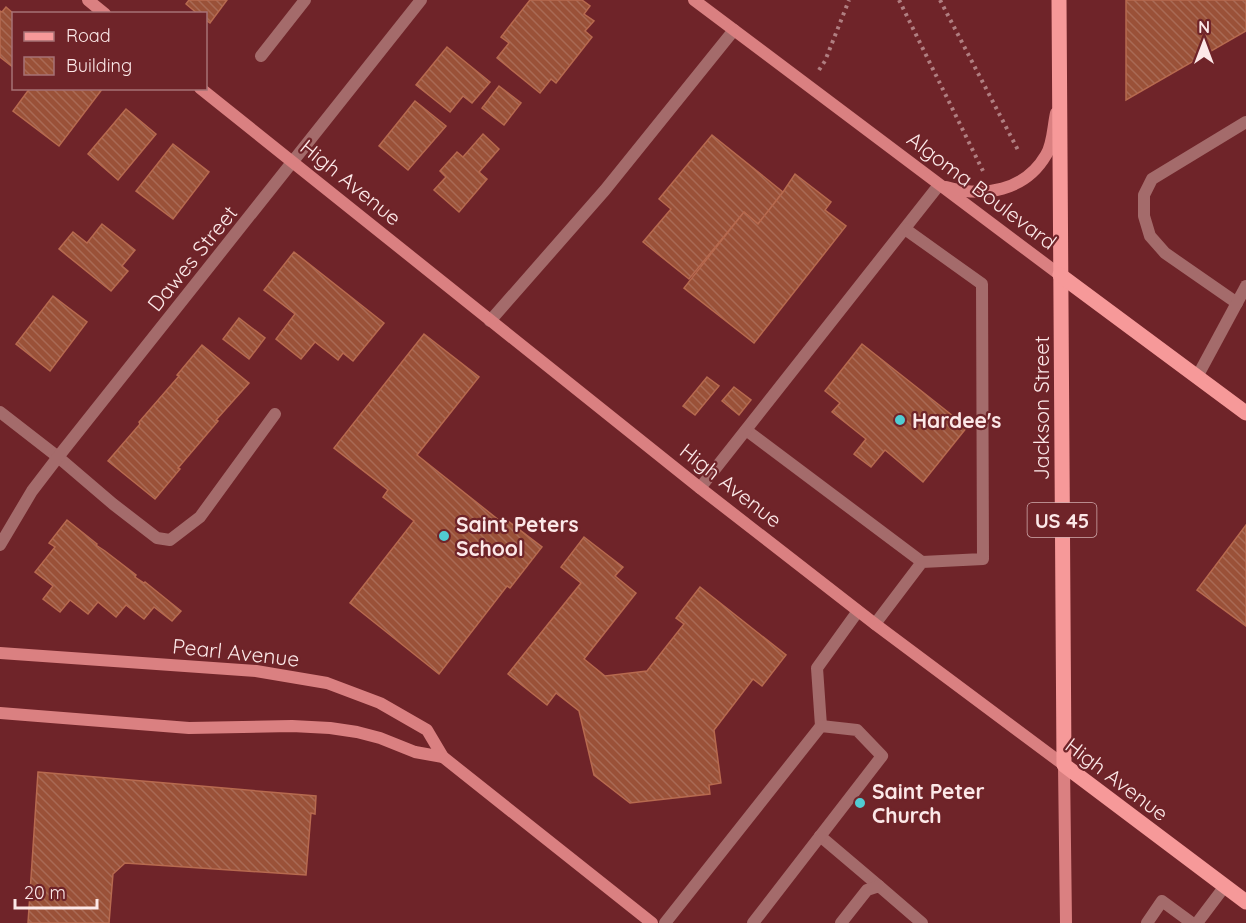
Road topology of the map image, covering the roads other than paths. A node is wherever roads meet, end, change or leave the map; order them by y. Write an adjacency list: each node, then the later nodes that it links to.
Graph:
1 (88, 0): 6 (main road)
2 (305, 0): 8 (street)
3 (694, 0): 7 (main road, Algoma Boulevard)
4 (1059, 0): 10 (main road, Jackson Street / US 45)
5 (417, 1): 12 (street, Dawes Street)
6 (103, 12)
7 (734, 30): 13 (main road, Algoma Boulevard); 18 (street)
8 (261, 56)
9 (203, 90): 12 (main road, High Avenue)
10 (1060, 94): 13 (main road); 15 (main road, Jackson Street / US 45)
11 (1246, 122): 17 (street)
12 (293, 162): 18 (main road, High Avenue); 24 (street, Dawes Street)
13 (939, 185): 14 (street); 15 (main road, Algoma Boulevard)
14 (905, 229): 23 (street); 27 (street)
15 (1060, 275): 19 (main road, Algoma Boulevard); 34 (main road, Jackson Street / US 45)
16 (1246, 286): 17 (street)
17 (1237, 303): 19 (street)
18 (490, 321): 25 (main road, High Avenue)
19 (1197, 377): 21 (main road, Algoma Boulevard)
20 (0, 412): 24 (street)
21 (1246, 413)
22 (275, 414): 24 (street)
23 (746, 430): 25 (street); 27 (street)
24 (58, 457): 26 (street, Dawes Street)
25 (700, 488): 28 (main road, High Avenue)
26 (0, 545)
27 (922, 562): 29 (street)
28 (858, 611): 29 (main road, High Avenue); 32 (street)
29 (874, 624): 34 (main road, High Avenue)
30 (0, 653): 33 (main road, Pearl Avenue)
31 (0, 713): 33 (main road, Pearl Avenue)
32 (821, 726): 35 (street); 40 (street)
33 (443, 757): 39 (main road, Pearl Avenue)
34 (1064, 765): 37 (main road, High Avenue); 44 (main road, Jackson Street)
35 (820, 836): 36 (street); 41 (street)
36 (879, 886): 42 (street); 43 (street)
37 (1225, 886): 38 (main road, High Avenue); 47 (street)
38 (1246, 902)
39 (652, 923)
40 (665, 923)
41 (753, 923)
42 (841, 923)
43 (922, 923)
44 (1066, 923)
45 (1147, 923): 46 (street)
46 (1192, 923)
47 (1197, 923)

